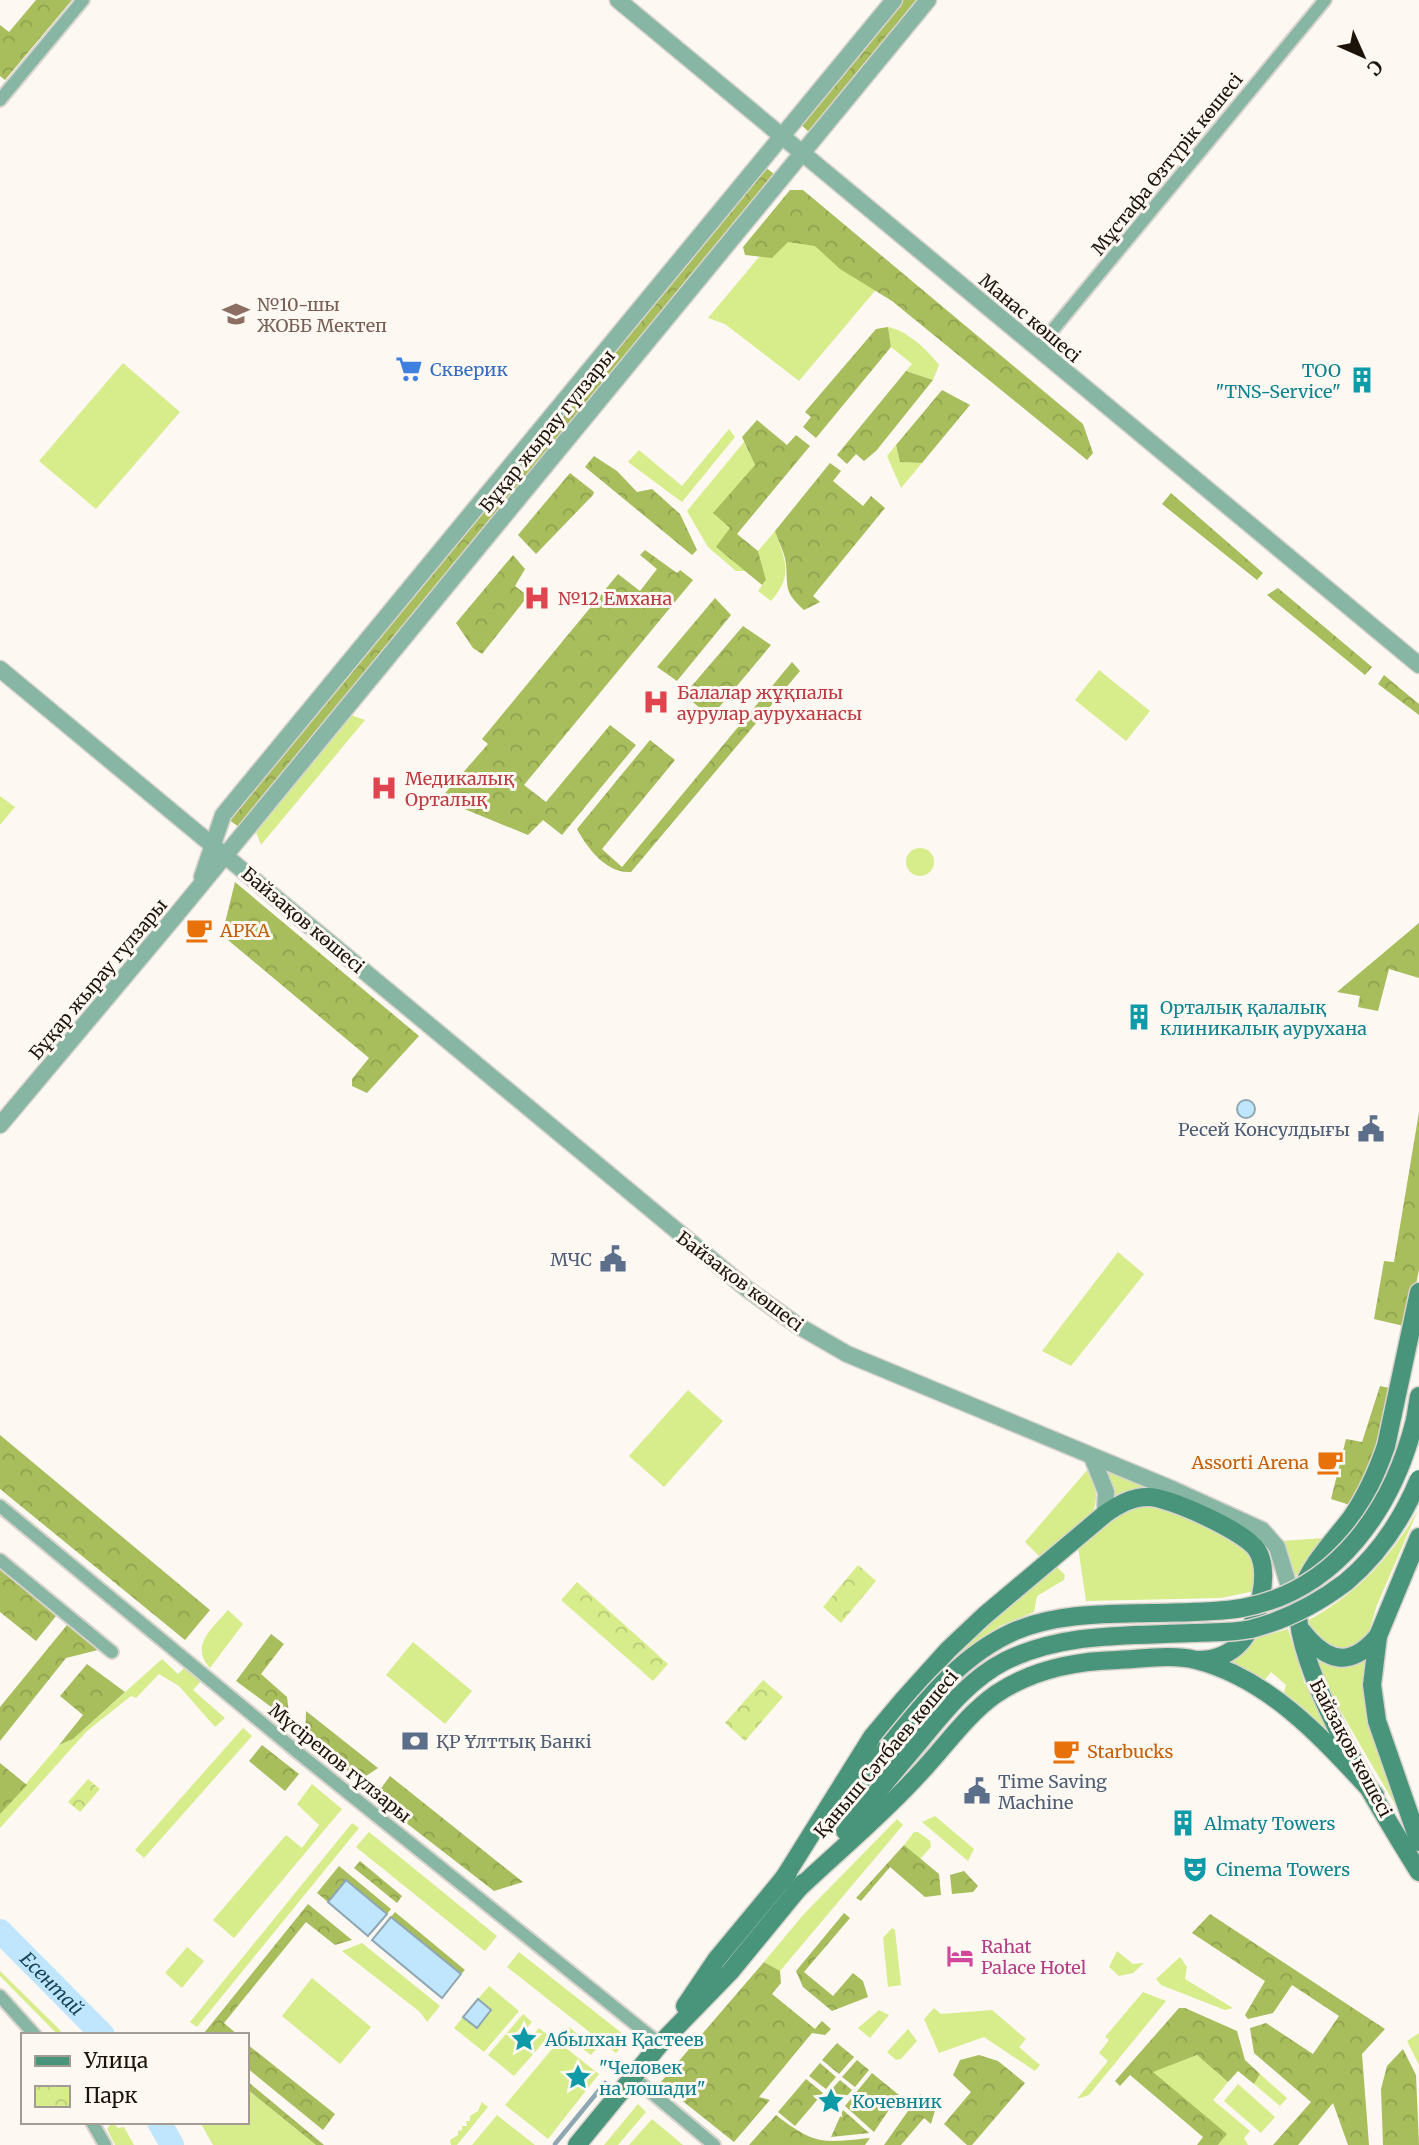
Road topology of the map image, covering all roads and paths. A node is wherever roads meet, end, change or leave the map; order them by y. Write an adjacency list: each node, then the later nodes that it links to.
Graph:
1 (83, 0): 6 (street)
2 (618, 0): 7 (street, Манас көшесі)
3 (894, 0): 7 (street, Бұқар жырау гүлзары)
4 (928, 0): 8 (street, Бұқар жырау гүлзары)
5 (1325, 0): 9 (street, Мұстафа Өзтүрік көшесі)
6 (0, 100)
7 (780, 135): 8 (street, Манас көшесі); 12 (street, Бұқар жырау гүлзары)
8 (801, 152): 9 (street, Манас көшесі); 12 (street, Бұқар жырау гүлзары)
9 (1037, 349): 10 (street, Манас көшесі)
10 (1419, 664)
11 (0, 669): 12 (street, Байзақов көшесі)
12 (219, 849): 13 (street, Бұқар жырау гүлзары); 16 (street, Байзақов көшесі)
13 (0, 1125)
14 (1419, 1292): 22 (main road)
15 (1419, 1396): 29 (main road, Қаныш Сәтбаев көшесі, bridge)
16 (1092, 1457): 19 (street); 22 (street, Байзақов көшесі)
17 (1419, 1479): 29 (main road, Қаныш Сәтбаев көшесі, bridge)
18 (0, 1506): 32 (street, Мүсірепов гүлзары)
19 (1105, 1514): 25 (main road); 29 (main road)
20 (1419, 1537): 23 (main road, Байзақов көшесі)
21 (0, 1560): 24 (street)
22 (1297, 1617): 23 (main road); 26 (main road, Байзақов көшесі)
23 (1378, 1636): 27 (main road, Байзақов көшесі)
24 (112, 1652)
25 (1196, 1660): 26 (main road); 29 (main road)
26 (1375, 1796): 28 (main road, Байзақов көшесі)
27 (1419, 1842)
28 (1419, 1872)
29 (789, 1886): 32 (main road, Қаныш Сәтбаев көшесі)
30 (0, 1996): 31 (street)
31 (33, 2033)
32 (660, 2044): 33 (main road, Қаныш Сәтбаев көшесі)
33 (633, 2077): 36 (main road, Қаныш Сәтбаев көшесі); 37 (street)
34 (93, 2124): 35 (street)
35 (105, 2145)
36 (577, 2145)
37 (714, 2145)

